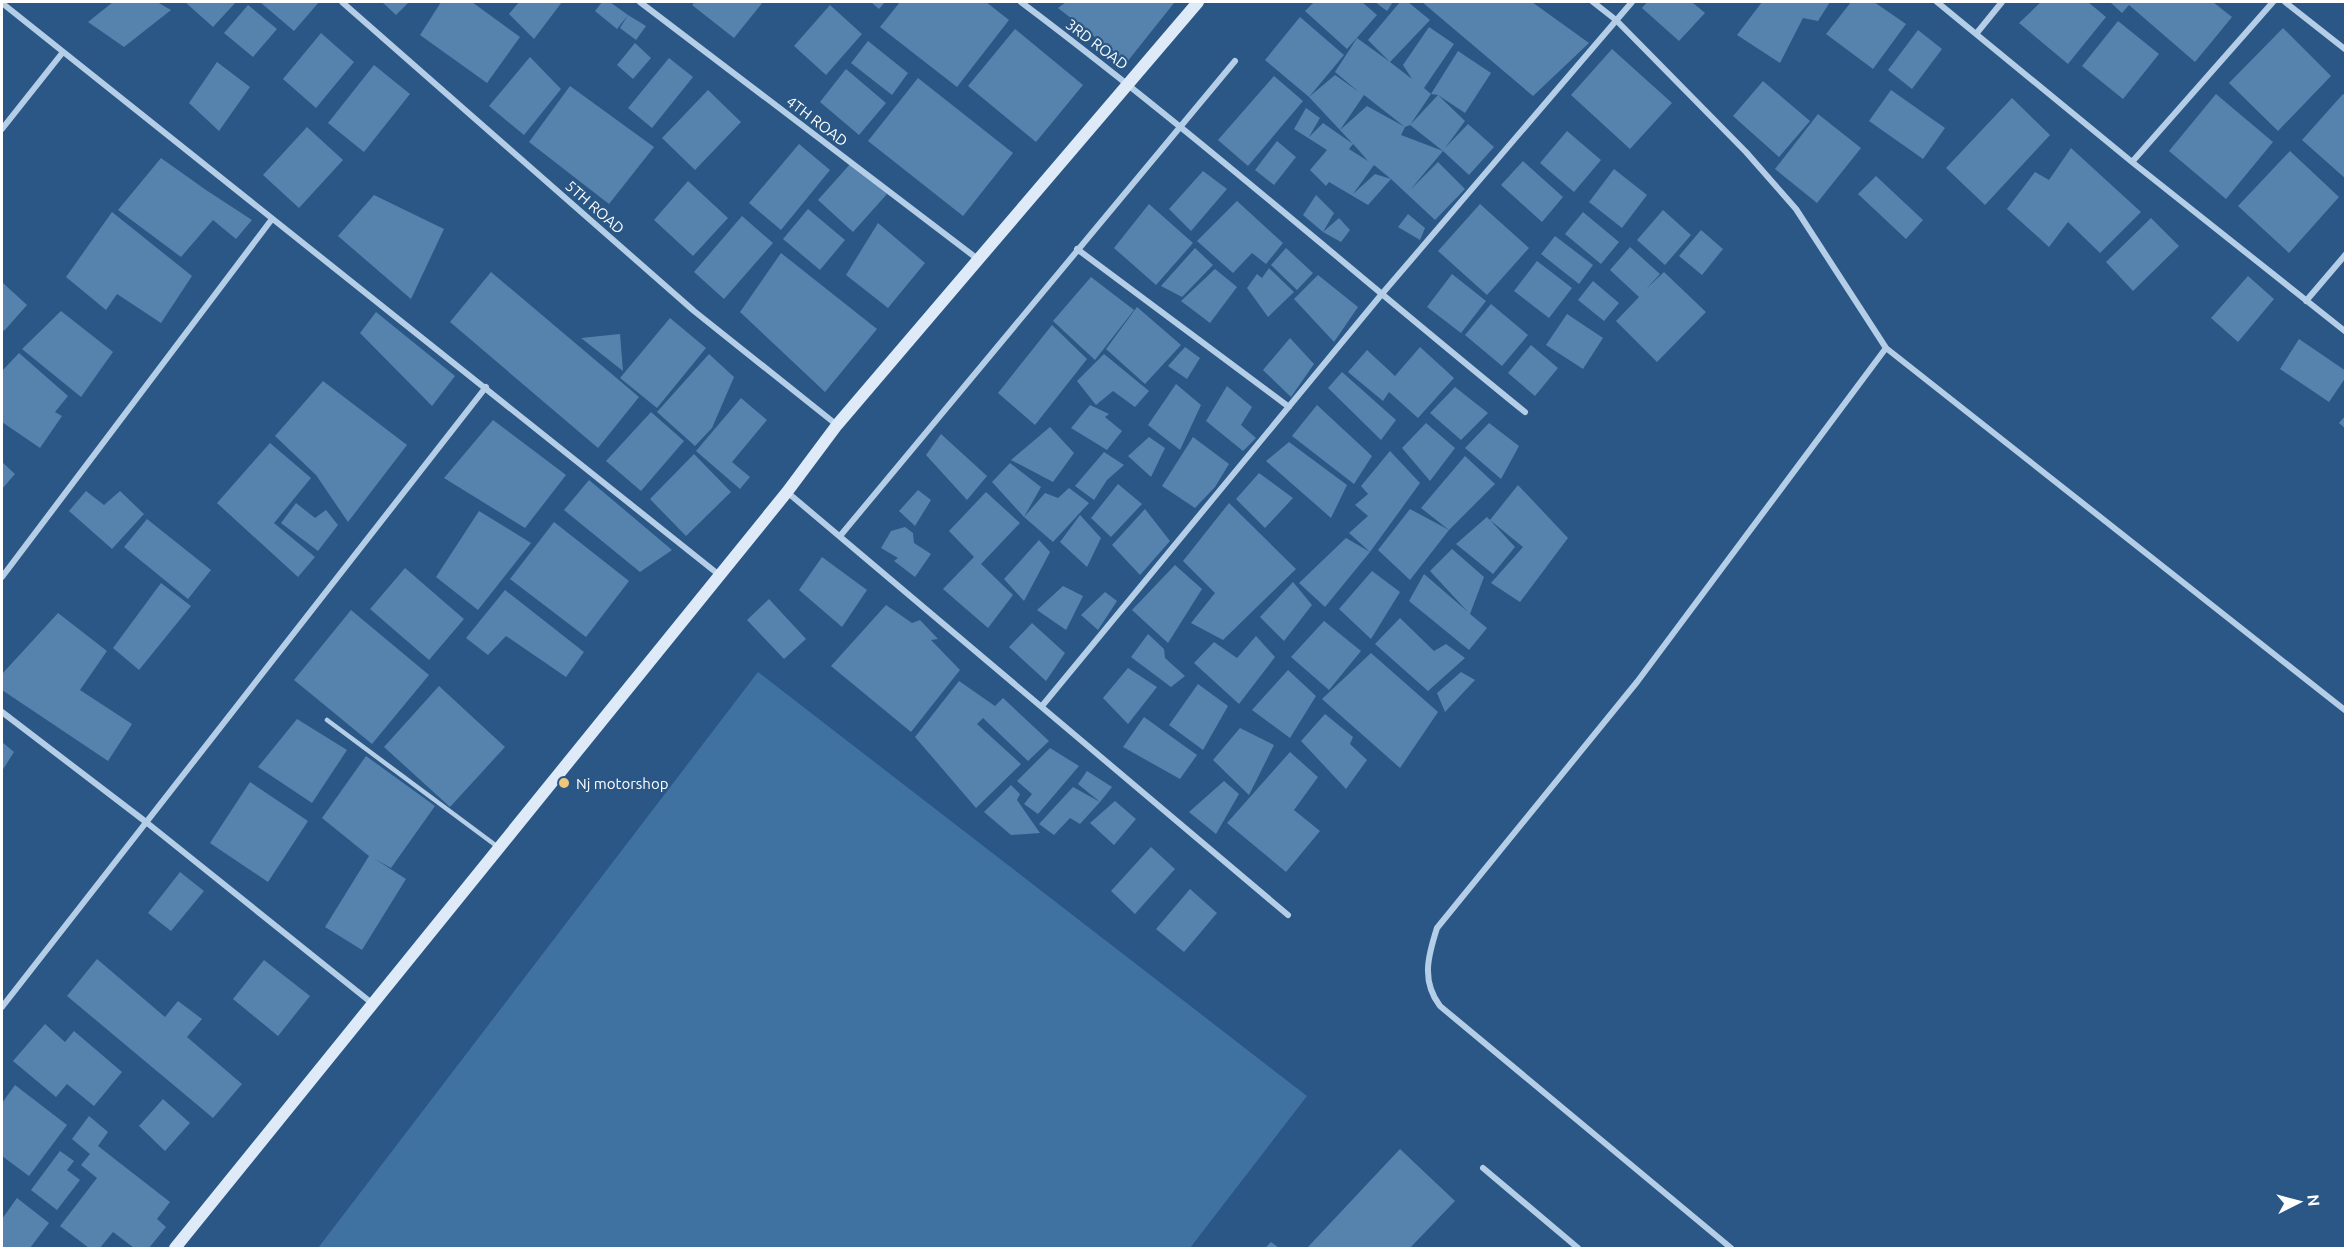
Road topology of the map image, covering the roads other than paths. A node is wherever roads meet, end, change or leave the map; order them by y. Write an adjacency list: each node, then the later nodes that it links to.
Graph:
1 (342, 2): 32 (street, 5TH ROAD)
2 (640, 2): 24 (street, 4TH ROAD)
3 (1021, 2): 17 (street, 3RD ROAD)
4 (1198, 2): 17 (main road)
5 (1593, 2): 12 (street)
6 (1632, 2): 12 (street)
7 (1937, 2): 13 (street)
8 (2002, 2): 13 (street)
9 (2273, 2): 20 (street)
10 (2284, 2): 14 (street)
11 (2, 3): 15 (street)
12 (1616, 20): 25 (street); 28 (street)
13 (1976, 34): 20 (street)
14 (2346, 50)
15 (63, 52): 19 (street); 21 (street)
16 (1235, 61): 18 (street)
17 (1130, 84): 18 (street, 3RD ROAD); 24 (main road)
18 (1179, 126): 22 (street); 25 (street, 3RD ROAD)
19 (2, 129)
20 (2132, 162): 26 (street)
21 (272, 219): 29 (street); 36 (street)
22 (1077, 249): 30 (street); 34 (street)
23 (2346, 254): 26 (street)
24 (979, 260): 32 (main road)
25 (1381, 295): 30 (street); 31 (street, 3RD ROAD)
26 (2306, 301): 27 (street)
27 (2346, 332)
28 (1886, 348): 38 (street); 49 (street)
29 (486, 387): 35 (street); 41 (street)
30 (1288, 407): 37 (street)
31 (1525, 412)
32 (837, 426): 33 (main road)
33 (787, 492): 34 (street); 35 (main road)
34 (840, 536): 37 (street)
35 (718, 574): 42 (main road)
36 (2, 577)
37 (1042, 706): 43 (street)
38 (2346, 711)
39 (2, 712): 41 (street)
40 (327, 720): 42 (lane)
41 (146, 822): 44 (street); 45 (street)
42 (498, 848): 44 (main road)
43 (1288, 915)
44 (373, 1004): 47 (main road)
45 (2, 1007)
46 (1483, 1168): 48 (street)
47 (175, 1248)
48 (1578, 1248)
49 (1731, 1248)

